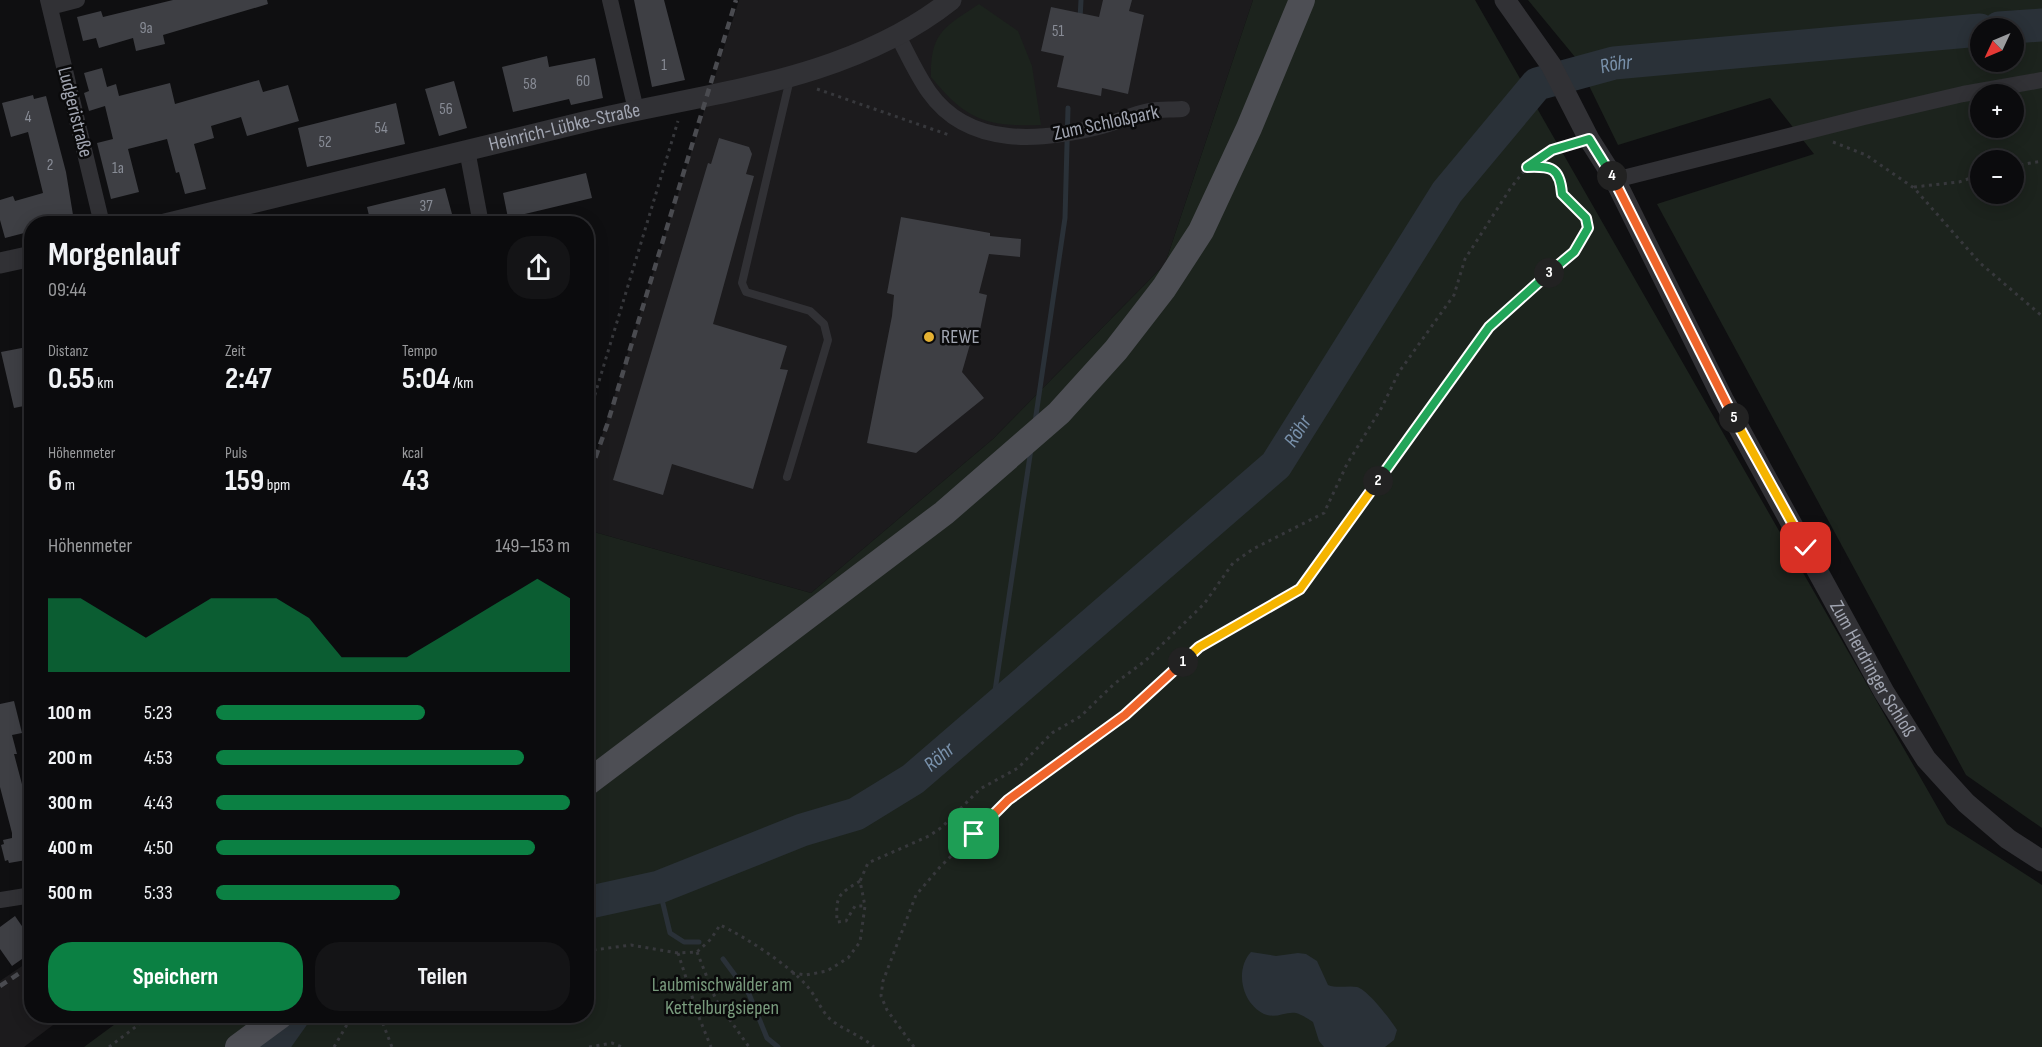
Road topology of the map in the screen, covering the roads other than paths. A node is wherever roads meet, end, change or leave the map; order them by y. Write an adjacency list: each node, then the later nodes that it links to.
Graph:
1 (77, 0): 5 (street)
2 (610, 0): 11 (street)
3 (951, 0): 7 (street, Heinrich-Lübke-Straße)
4 (1302, 0): 20 (main road)
5 (49, 3): 14 (street, Ludgeristraße)
6 (1508, 4): 13 (street, Zum Herdringer Schloß)
7 (898, 36): 8 (street, Heinrich-Lübke-Straße); 10 (street, Zum Schloßpark)
8 (790, 76): 11 (street, Heinrich-Lübke-Straße); 19 (lane)
9 (2042, 80): 13 (street)
10 (1182, 109)
11 (636, 110): 12 (street, Heinrich-Lübke-Straße)
12 (466, 150): 15 (street, Heinrich-Lübke-Straße); 16 (street)
13 (1615, 180): 21 (street, Zum Herdringer Schloß)
14 (100, 216)
15 (198, 216)
16 (480, 216)
17 (24, 258): 18 (street)
18 (0, 263)
19 (787, 477)
20 (594, 778)
21 (2042, 861)
22 (24, 896): 23 (street)
23 (0, 900)
24 (271, 1023): 25 (main road)
25 (238, 1047)

